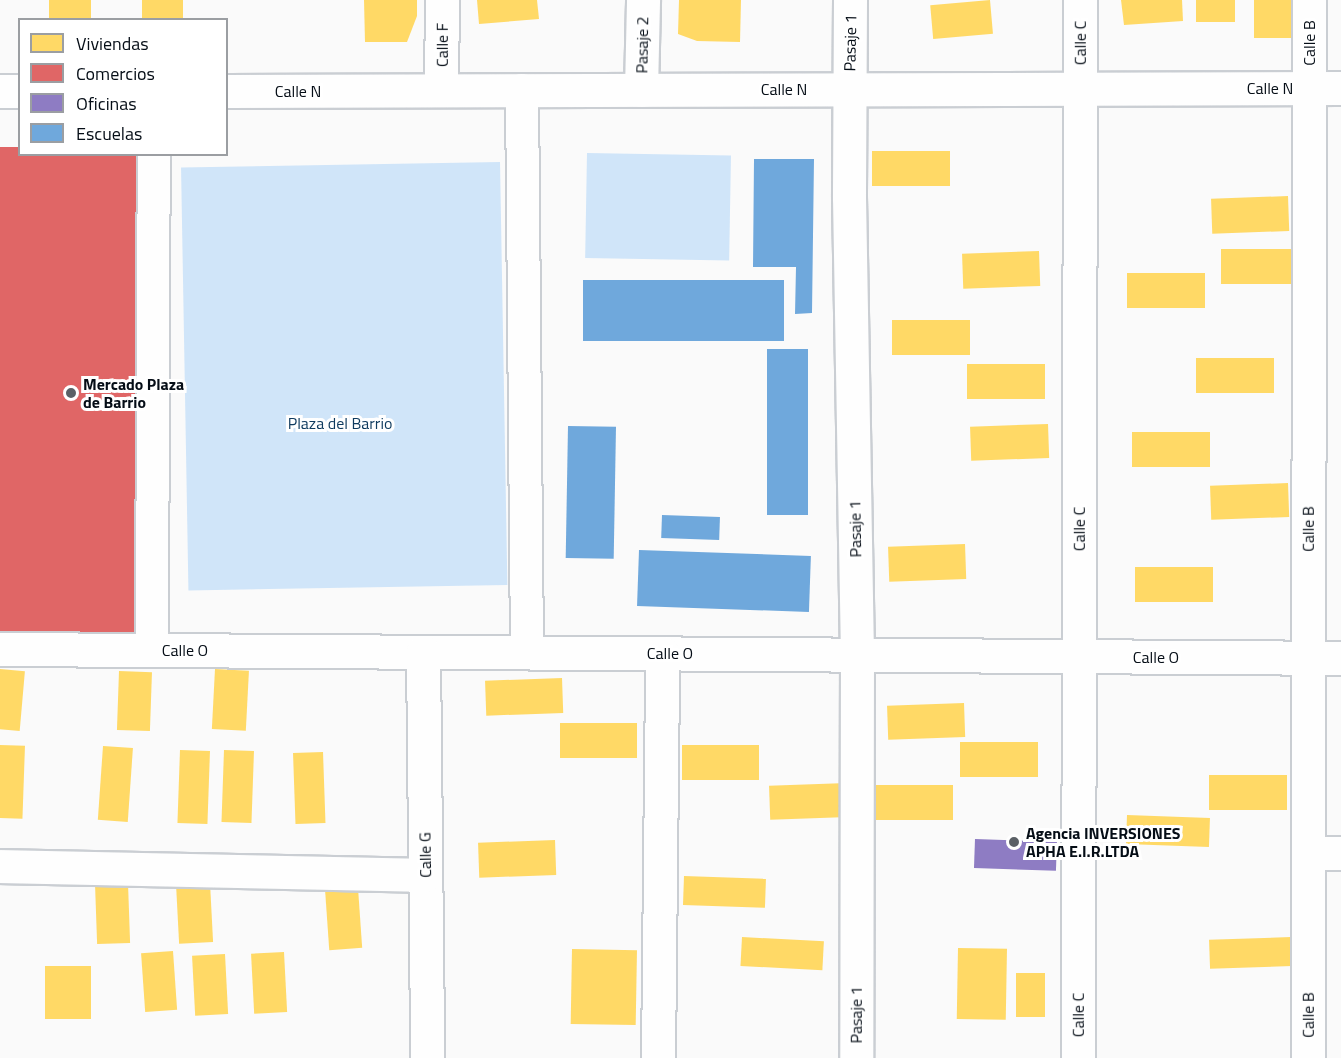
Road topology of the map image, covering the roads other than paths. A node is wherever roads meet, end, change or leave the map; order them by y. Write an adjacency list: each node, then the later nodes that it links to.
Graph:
1 (442, 0): 10 (street, Calle F)
2 (643, 0): 12 (street, Pasaje 2)
3 (850, 0): 9 (street, Pasaje 1)
4 (1080, 0): 6 (street, Calle C)
5 (1309, 0): 7 (street, Calle B)
6 (1080, 88): 7 (street, Calle N); 9 (street, Calle N); 23 (street, Calle C)
7 (1309, 88): 8 (street, Calle N); 24 (street, Calle B)
8 (1341, 88)
9 (849, 89): 12 (street, Calle N); 22 (street, Pasaje 1)
10 (441, 90): 11 (street, Calle N); 15 (street, Calle N)
11 (522, 90): 12 (street, Calle N); 20 (street)
12 (641, 90)
13 (0, 91): 14 (street)
14 (18, 91)
15 (228, 91)
16 (154, 156): 18 (street)
17 (0, 649): 18 (street, Calle O)
18 (152, 650): 19 (street, Calle O)
19 (423, 652): 20 (street, Calle O); 29 (street, Calle G)
20 (527, 652): 21 (street, Calle O)
21 (662, 653): 22 (street, Calle O); 31 (street)
22 (857, 654): 23 (street, Calle O); 32 (street, Pasaje 1)
23 (1079, 656): 24 (street, Calle O); 33 (street, Calle C)
24 (1308, 657): 25 (street, Calle O); 26 (street, Calle B)
25 (1341, 658)
26 (1308, 853): 27 (street); 34 (street, Calle B)
27 (1341, 854)
28 (0, 866): 29 (street)
29 (425, 875): 30 (street, Calle G)
30 (427, 1058)
31 (658, 1058)
32 (856, 1058)
33 (1078, 1058)
34 (1308, 1058)

